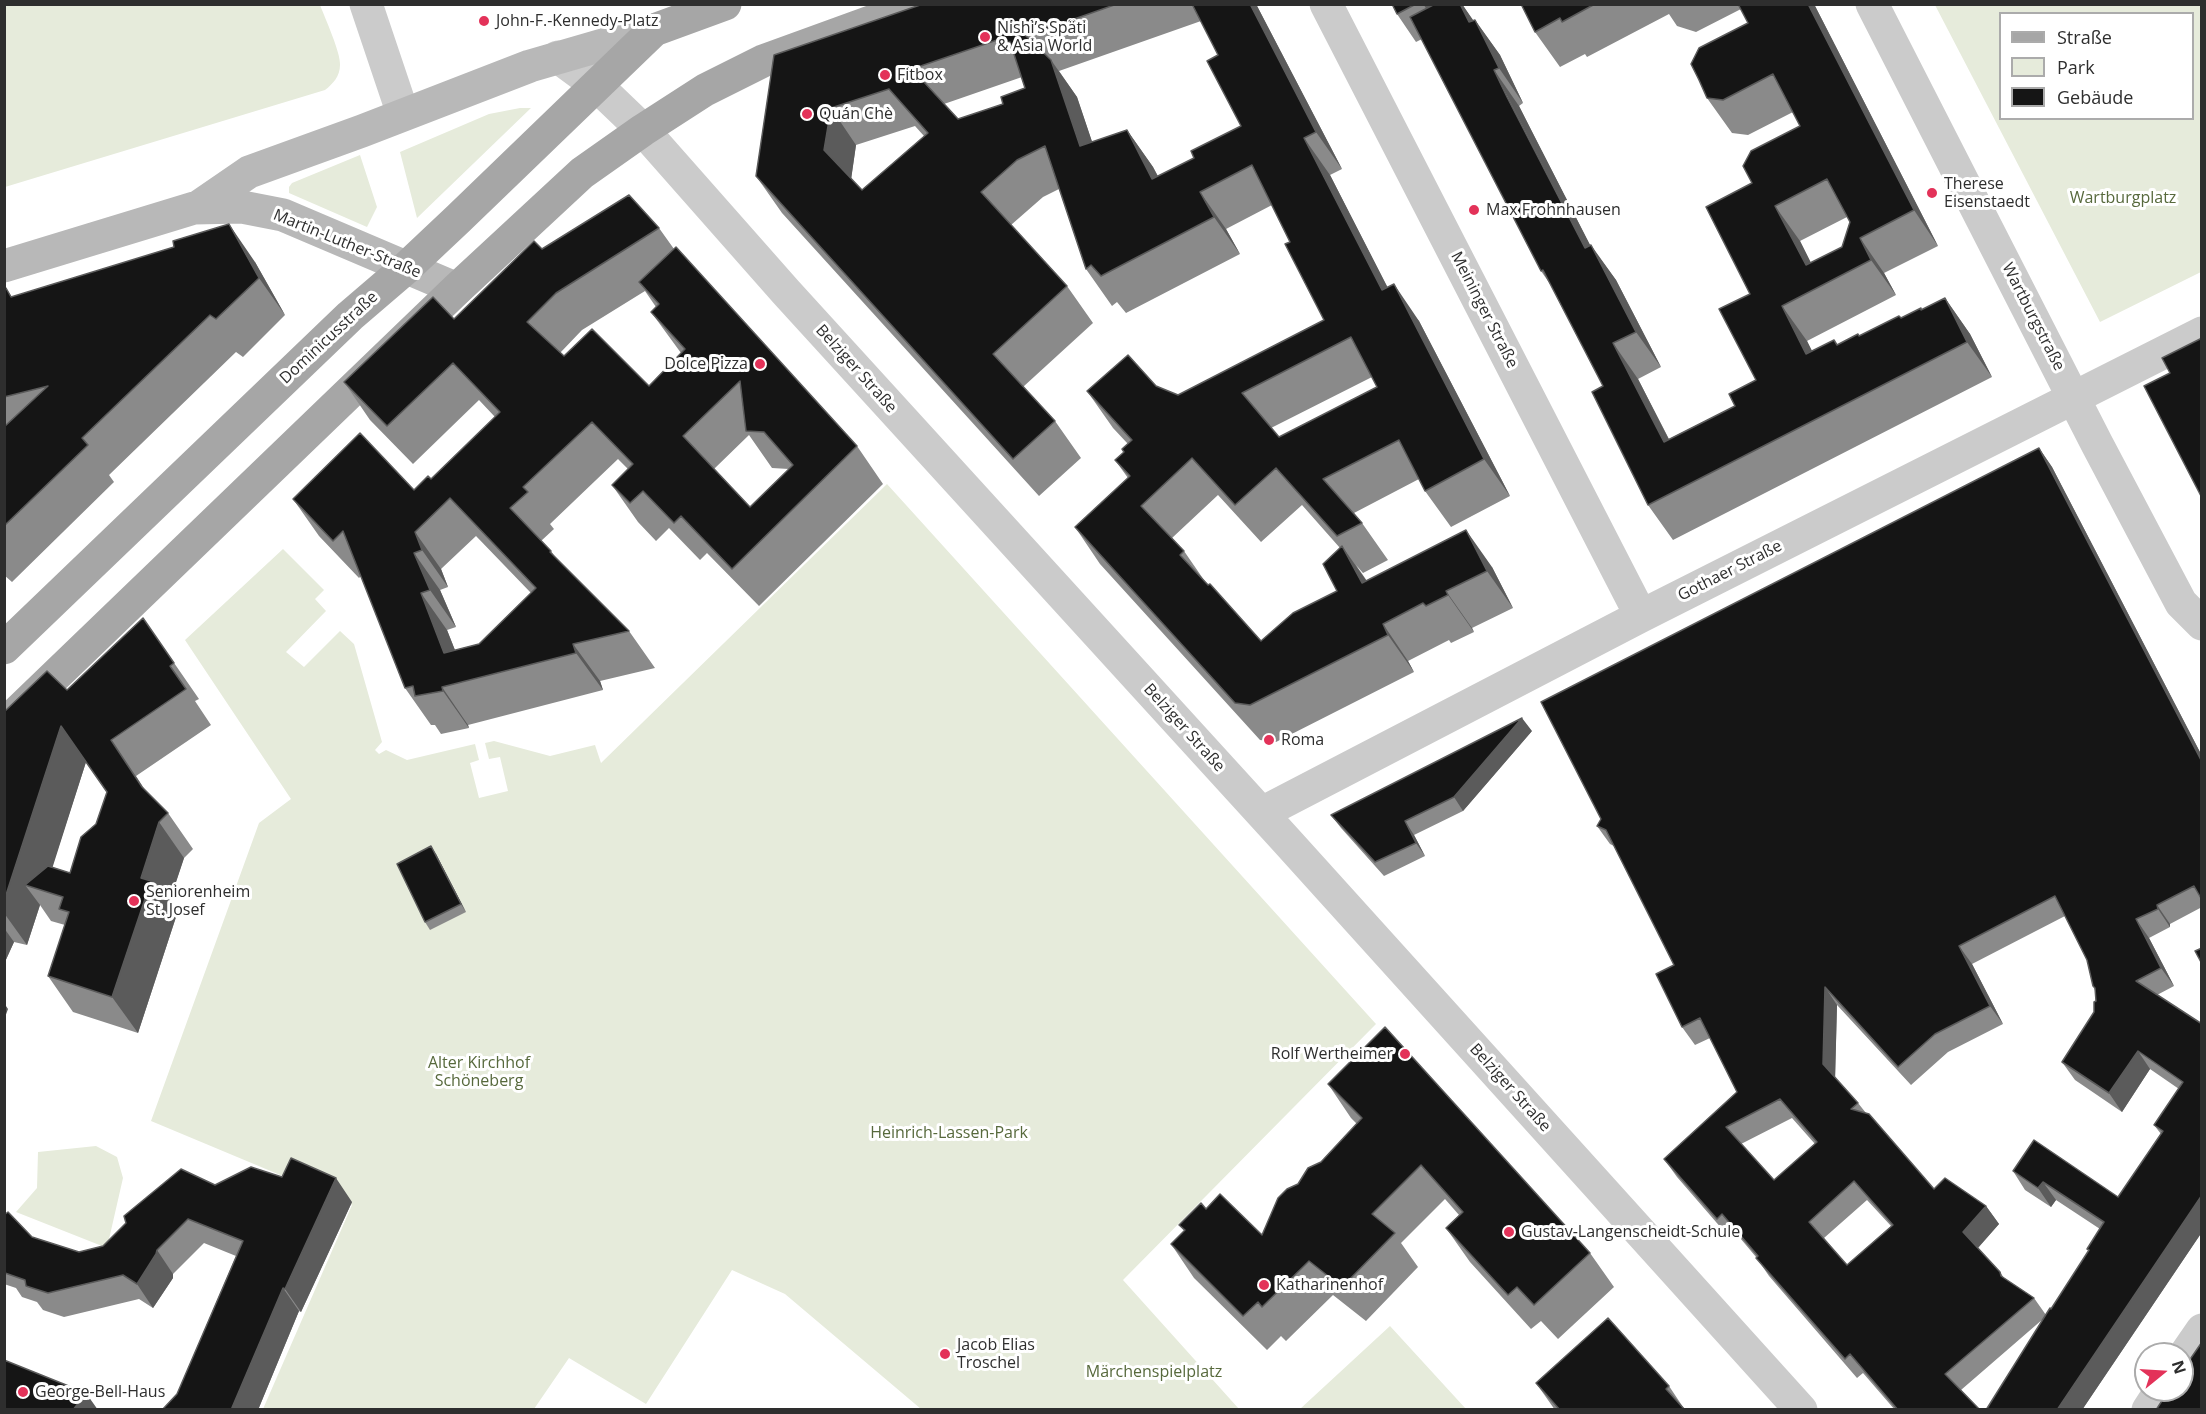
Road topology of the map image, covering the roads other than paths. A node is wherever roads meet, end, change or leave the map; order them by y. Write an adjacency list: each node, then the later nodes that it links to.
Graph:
1 (366, 4): 9 (street)
2 (725, 4): 6 (main road)
3 (921, 4): 10 (main road)
4 (1326, 4): 17 (street, Meininger Straße)
5 (1872, 4): 16 (street, Wartburgstraße)
6 (654, 30): 7 (street); 8 (main road, Dominicusstraße)
7 (558, 57): 8 (street, Belziger Straße); 9 (street)
8 (597, 85): 10 (street, Belziger Straße); 13 (main road, Dominicusstraße)
9 (403, 114): 11 (street, Martin-Luther-Straße)
10 (643, 130): 14 (main road); 21 (street, Belziger Straße)
11 (198, 207): 12 (street, Martin-Luther-Straße); 13 (street, Martin-Luther-Straße)
12 (4, 266)
13 (406, 268): 14 (street, Martin-Luther-Straße); 19 (main road, Dominicusstraße)
14 (457, 290): 20 (main road)
15 (2202, 333): 16 (street, Gothaer Straße)
16 (2074, 397): 17 (street, Gothaer Straße); 18 (street, Wartburgstraße)
17 (1641, 616): 21 (street, Gothaer Straße)
18 (2202, 624)
19 (4, 648)
20 (4, 725)
21 (1262, 813): 22 (street, Belziger Straße)
22 (1801, 1410)

